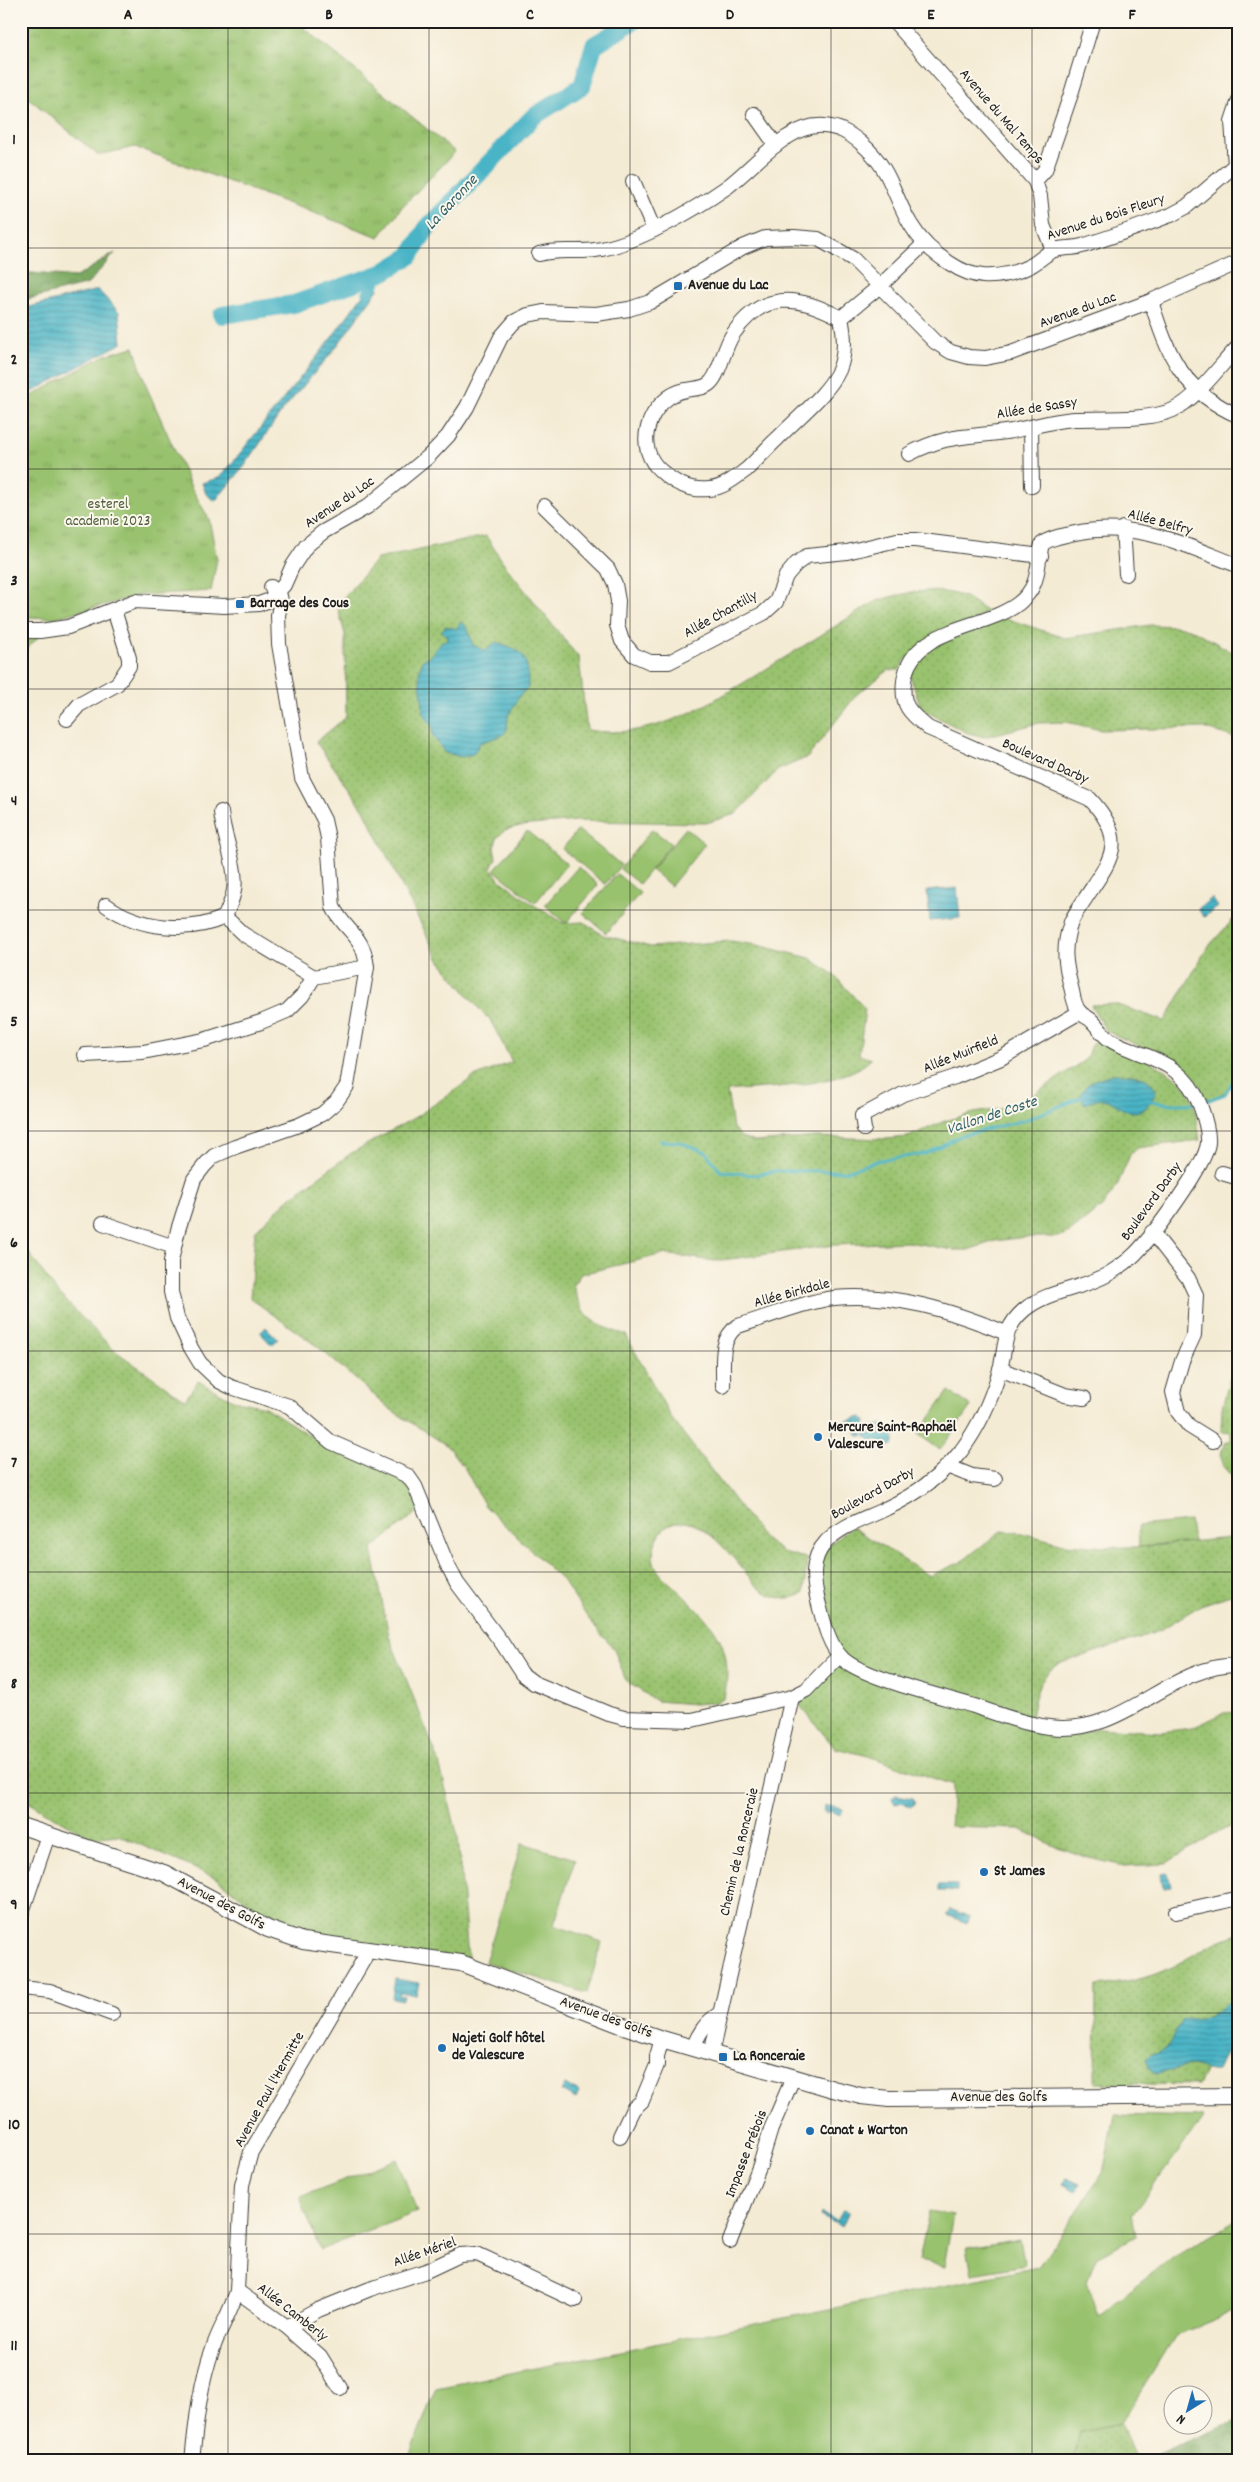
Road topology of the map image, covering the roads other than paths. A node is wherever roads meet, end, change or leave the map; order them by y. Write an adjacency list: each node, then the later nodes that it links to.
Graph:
1 (894, 21): 8 (street, Avenue du Mal Temps)
2 (1093, 21): 8 (street)
3 (1239, 100): 6 (street)
4 (754, 114): 5 (street)
5 (776, 145): 9 (street, Avenue du Bois Fleury); 10 (street, Avenue du Bois Fleury)
6 (1237, 165): 11 (street, Avenue du Bois Fleury)
7 (632, 181): 9 (street)
8 (1035, 181): 11 (street, Avenue du Mal Temps)
9 (654, 230): 12 (street, Avenue du Bois Fleury)
10 (924, 244): 11 (street, Avenue du Bois Fleury); 14 (street)
11 (1053, 250)
12 (539, 254)
13 (1239, 262): 15 (street, Avenue du Lac)
14 (880, 286): 15 (street, Avenue du Lac); 16 (street); 28 (street, Avenue du Lac)
15 (1152, 301): 18 (street)
16 (841, 318): 16 (street)
17 (1239, 346): 18 (street, Allée de Sassy)
18 (1197, 392): 19 (street); 20 (street, Allée de Sassy)
19 (1239, 416)
20 (1031, 427): 21 (street, Allée de Sassy); 22 (street)
21 (909, 454)
22 (1032, 486)
23 (544, 506): 25 (street, Allée Chantilly)
24 (1123, 528): 25 (street, Allée Belfry); 26 (street, Allée Belfry); 27 (street)
25 (1041, 550): 37 (street, Boulevard Darby)
26 (1239, 566)
27 (1126, 574)
28 (268, 595): 29 (street, Avenue du Lac); 35 (street)
29 (114, 610): 30 (street, Avenue du Lac); 31 (street)
30 (21, 631)
31 (67, 719)
32 (221, 812): 34 (street)
33 (106, 905): 34 (street)
34 (225, 917): 36 (street)
35 (367, 967): 36 (street); 44 (street)
36 (314, 977): 38 (street)
37 (1080, 1012): 39 (street, Allée Muirfield); 43 (street, Boulevard Darby)
38 (85, 1055)
39 (864, 1129)
40 (1222, 1172): 41 (street)
41 (1239, 1178)
42 (103, 1223): 44 (street)
43 (1152, 1232): 45 (street, Boulevard Darby); 49 (street)
44 (174, 1248): 54 (street)
45 (1006, 1333): 46 (street, Boulevard Darby); 47 (street, Allée Birkdale)
46 (1000, 1369): 48 (street); 50 (street, Boulevard Darby)
47 (723, 1386)
48 (1084, 1398)
49 (1213, 1441)
50 (947, 1466): 51 (street); 52 (street, Boulevard Darby)
51 (995, 1478)
52 (839, 1656): 53 (street); 54 (street)
53 (1239, 1664)
54 (792, 1697): 63 (street, Chemin de la Ronceraie)
55 (21, 1826): 56 (main road, Avenue des Golfs)
56 (48, 1835): 59 (street); 60 (main road, Avenue des Golfs)
57 (1239, 1898): 58 (street)
58 (1176, 1912)
59 (21, 1915)
60 (368, 1950): 64 (main road, Avenue des Golfs); 73 (street, Avenue Paul l'Hermitte)
61 (21, 1988): 62 (street)
62 (112, 2014)
63 (719, 2014): 65 (street); 66 (street, Chemin de la Ronceraie)
64 (662, 2039): 65 (main road, Avenue des Golfs); 71 (street)
65 (693, 2048): 66 (main road, Avenue des Golfs)
66 (712, 2054): 67 (main road, Avenue des Golfs)
67 (793, 2078): 69 (main road, Avenue des Golfs); 72 (street, Impasse Prébois)
68 (1239, 2096): 69 (main road, Avenue des Golfs)
69 (1214, 2098): 70 (main road, Avenue des Golfs)
70 (1239, 2101)
71 (620, 2136)
72 (730, 2241)
73 (237, 2291): 75 (street, Allée Camberly); 77 (street, Avenue Paul l'Hermitte)
74 (575, 2300): 75 (street, Allée Mériel)
75 (287, 2327): 76 (street, Allée Camberly)
76 (340, 2388)
77 (192, 2461)

